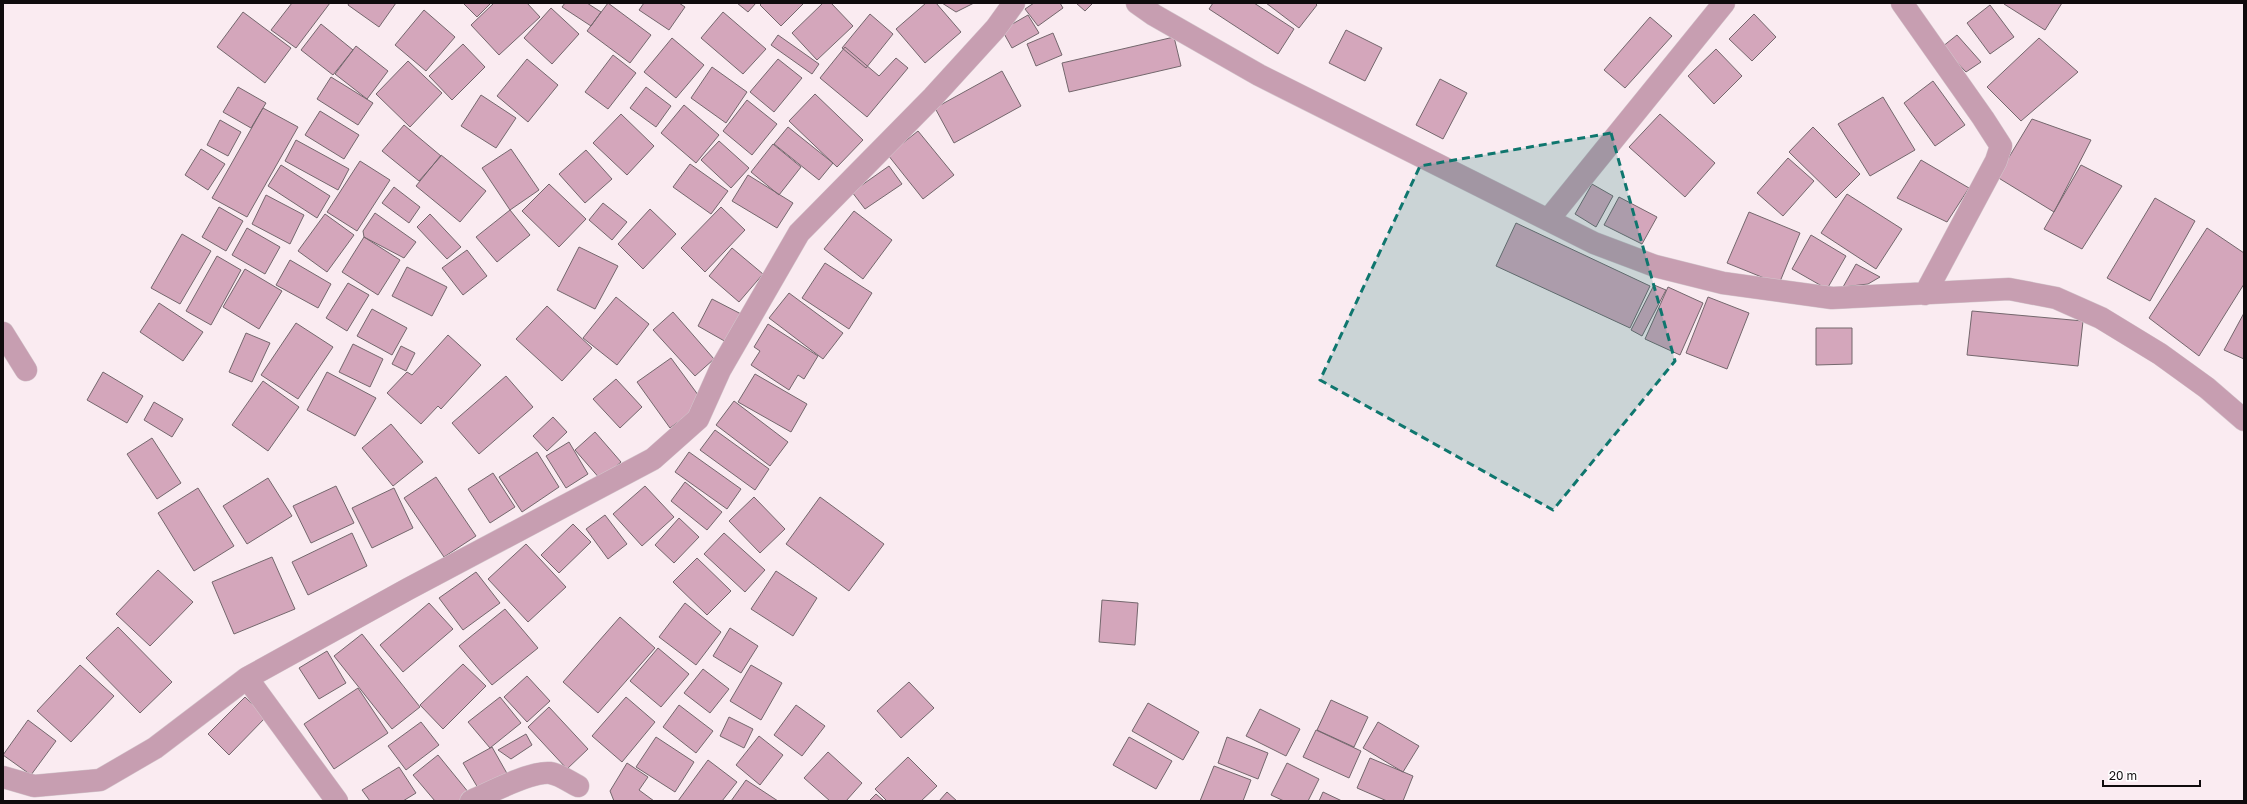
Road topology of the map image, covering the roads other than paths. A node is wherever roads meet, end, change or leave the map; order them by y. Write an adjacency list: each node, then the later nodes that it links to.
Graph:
1 (1014, 3): 10 (street)
2 (1137, 3): 5 (street)
3 (1724, 3): 5 (street)
4 (1902, 3): 6 (street)
5 (1548, 220): 6 (street)
6 (1926, 294): 9 (street)
7 (3, 333): 8 (street)
8 (26, 370)
9 (2244, 420)
10 (247, 678): 11 (street); 13 (street)
11 (3, 776)
12 (578, 786): 14 (street)
13 (337, 801)
14 (471, 801)

